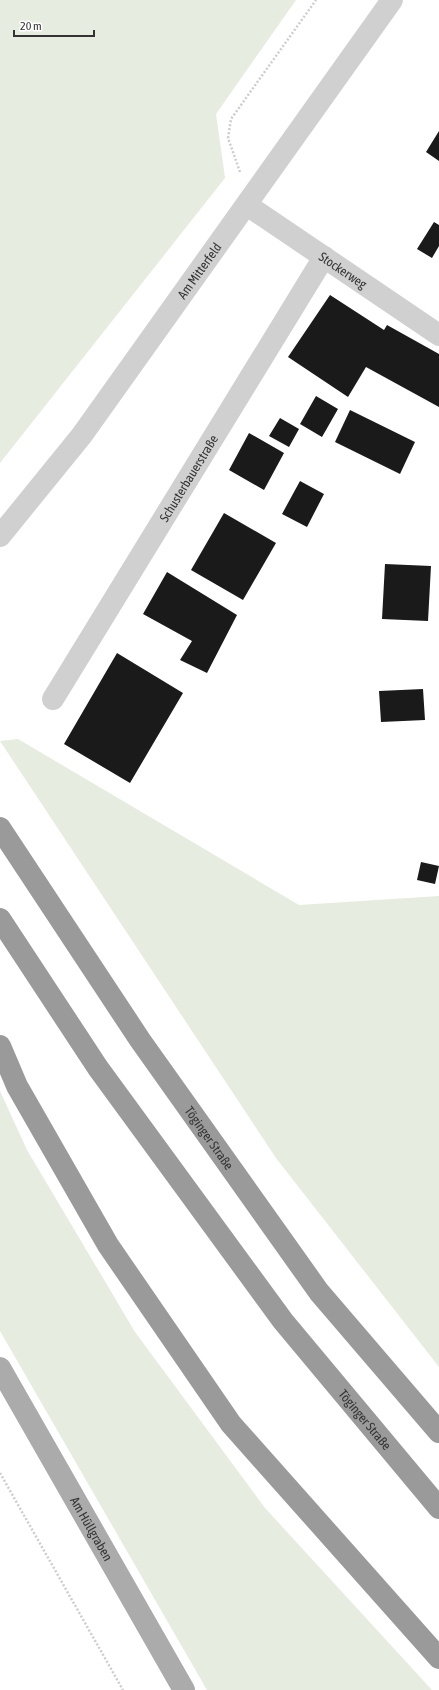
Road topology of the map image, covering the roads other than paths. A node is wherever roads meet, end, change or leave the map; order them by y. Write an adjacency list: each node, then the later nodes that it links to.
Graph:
1 (392, 0): 2 (street, Am Mitterfeld)
2 (247, 205): 3 (street, Stockerweg); 5 (street, Am Mitterfeld)
3 (324, 257): 4 (street, Stockerweg); 6 (street, Schusterbauerstraße)
4 (439, 334)
5 (0, 536)
6 (53, 698)
7 (0, 828): 11 (highway, Töginger Straße)
8 (0, 919): 12 (highway, Töginger Straße)
9 (0, 1046): 13 (highway)
10 (0, 1368): 14 (main road, Am Hüllgraben)
11 (439, 1432)
12 (439, 1508)
13 (439, 1658)
14 (184, 1690)

